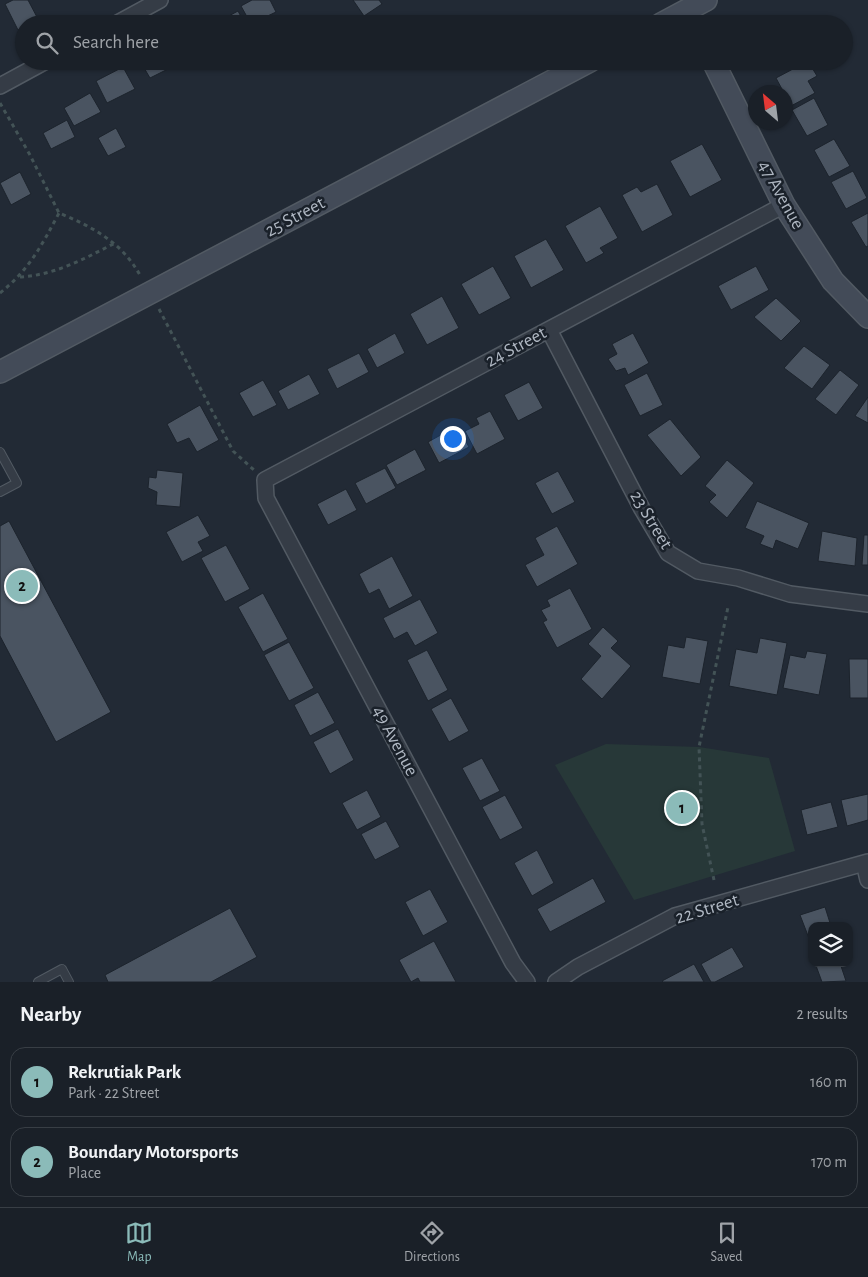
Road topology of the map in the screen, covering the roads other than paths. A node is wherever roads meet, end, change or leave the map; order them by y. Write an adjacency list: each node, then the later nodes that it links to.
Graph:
1 (160, 0): 3 (street)
2 (706, 0): 4 (main road)
3 (132, 15)
4 (693, 15)
5 (29, 70): 8 (street)
6 (573, 70): 12 (main road, 25 Street)
7 (717, 70): 9 (main road, 47 Avenue)
8 (0, 86)
9 (784, 205): 10 (main road, 47 Avenue); 11 (street, 24 Street)
10 (868, 317)
11 (549, 330): 15 (street, 24 Street); 16 (street, 23 Street)
12 (0, 372)
13 (0, 452): 14 (lane)
14 (0, 492)
15 (266, 498): 21 (street, 49 Avenue)
16 (868, 604)
17 (866, 862): 18 (street); 22 (street, 22 Street)
18 (868, 880)
19 (38, 982): 20 (lane)
20 (69, 982)
21 (527, 982)
22 (556, 982)

